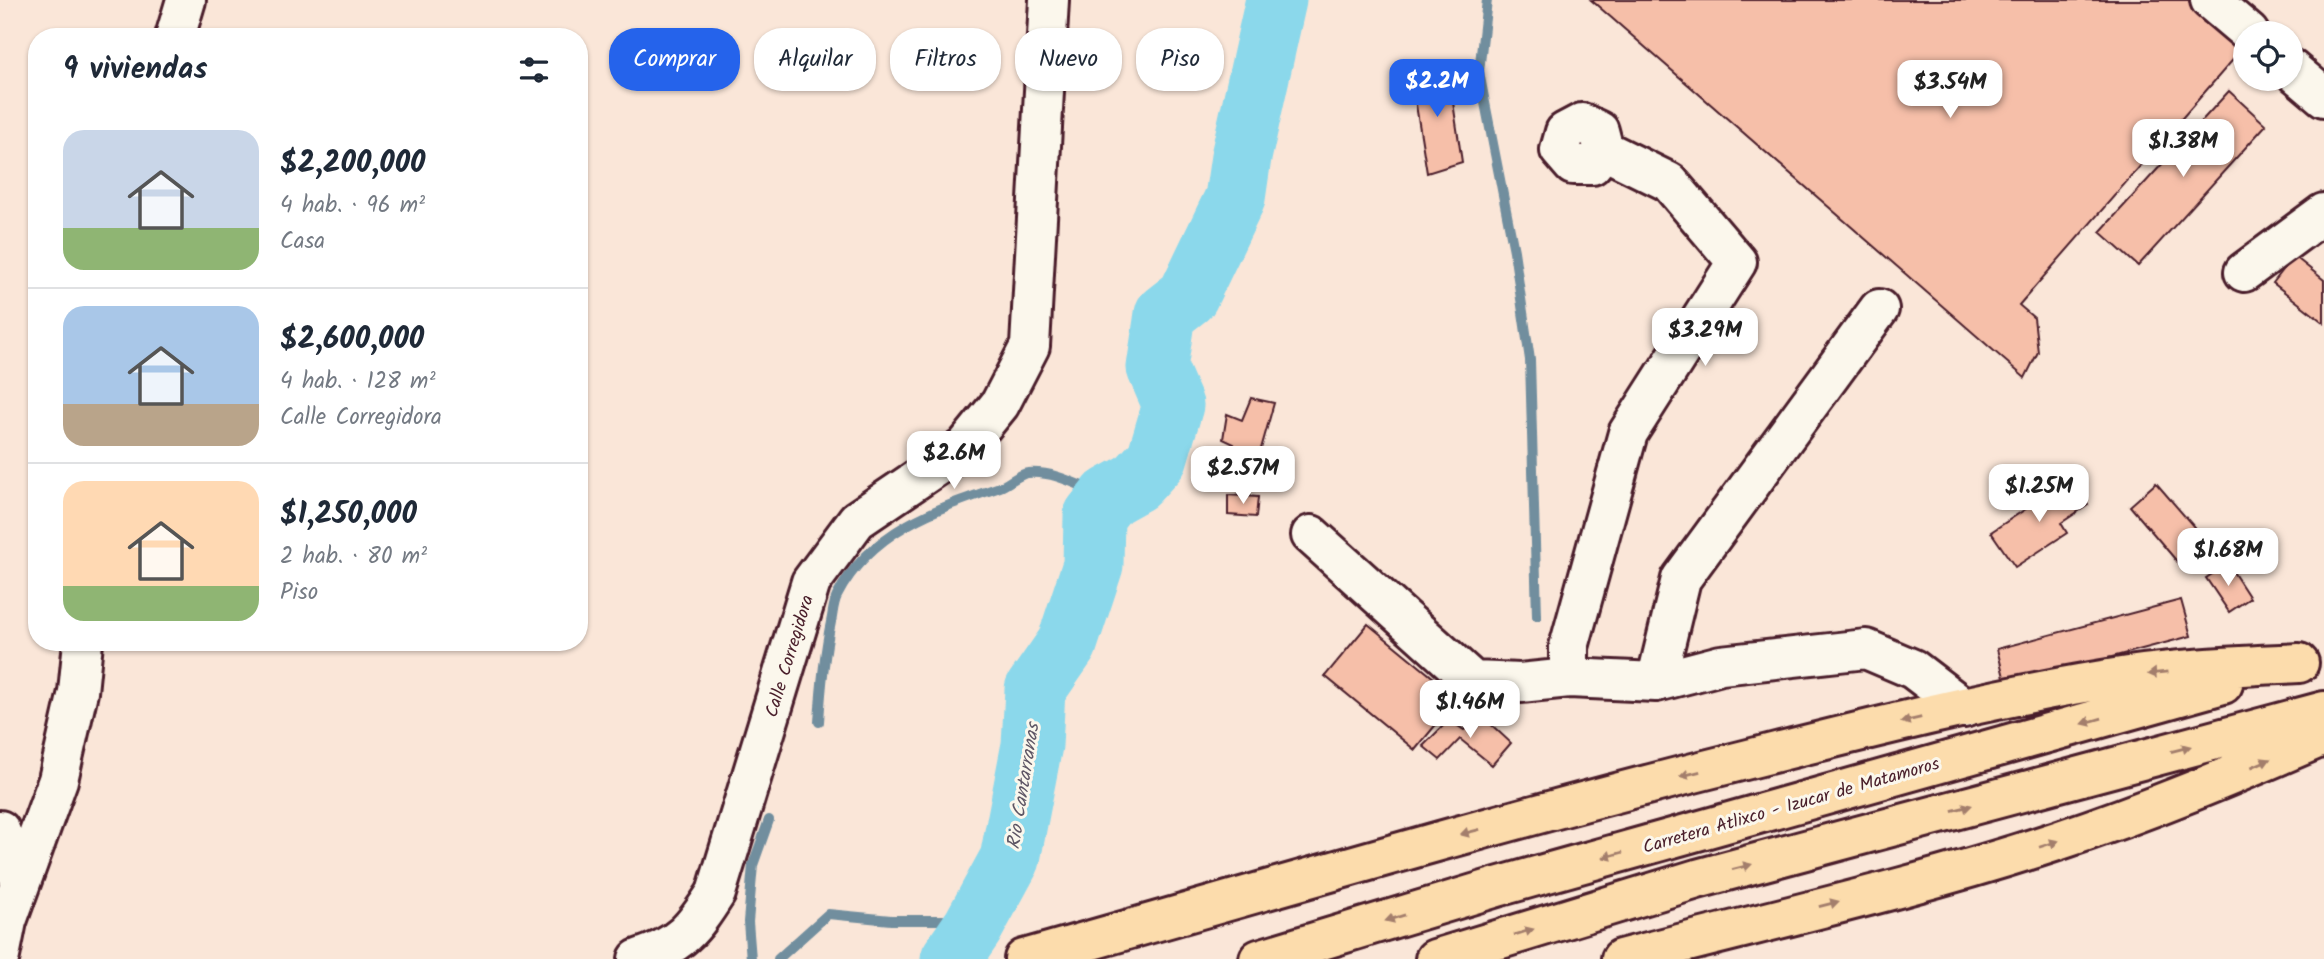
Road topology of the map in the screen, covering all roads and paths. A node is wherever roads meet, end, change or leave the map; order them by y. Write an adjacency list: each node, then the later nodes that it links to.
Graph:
1 (186, 0): 5 (street)
2 (1049, 0): 23 (street, Calle Corregidora)
3 (2210, 0): 4 (street)
4 (2235, 21)
5 (178, 28)
6 (2303, 79): 7 (street)
7 (2324, 97)
8 (1604, 150): 15 (street)
9 (2324, 213): 10 (street)
10 (2244, 272)
11 (1879, 309): 16 (street)
12 (1311, 535): 15 (street)
13 (82, 651): 21 (street)
14 (2312, 660): 17 (highway, one-way to 17); 25 (highway, Carretera Atlixco - Izucar de Matamoros, one-way to 25)
15 (1569, 678): 16 (street)
16 (1656, 682): 17 (street)
17 (1964, 708): 24 (highway, one-way to 24)
18 (2324, 711): 26 (highway, one-way to 18)
19 (2324, 736): 27 (highway, one-way to 19)
20 (0, 830): 21 (street)
21 (21, 882): 22 (street)
22 (2, 936)
23 (638, 959)
24 (1024, 959)
25 (1259, 959)
26 (1435, 959)
27 (1621, 959)

